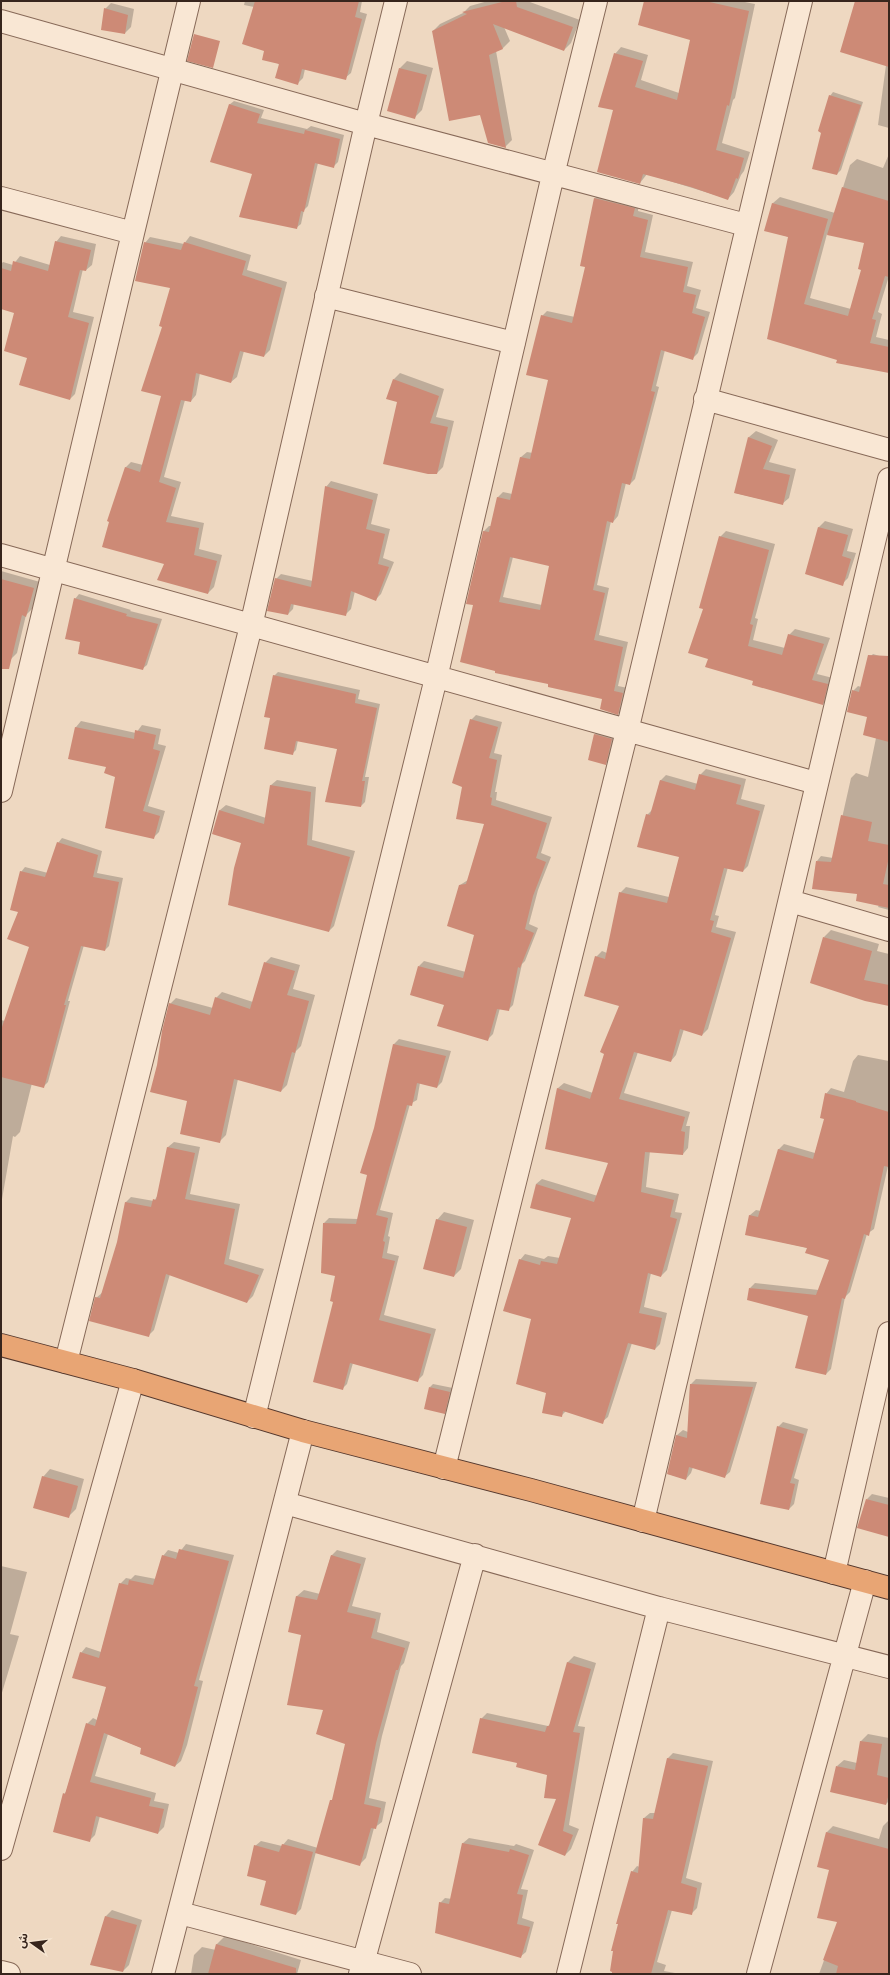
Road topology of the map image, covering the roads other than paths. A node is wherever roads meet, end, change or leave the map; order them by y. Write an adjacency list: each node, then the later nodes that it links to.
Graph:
1 (189, 1): 6 (street)
2 (396, 1): 7 (street)
3 (596, 1): 8 (street)
4 (801, 1): 10 (street)
5 (1, 21): 6 (street)
6 (172, 71): 7 (street); 11 (street)
7 (366, 124): 8 (street); 12 (street)
8 (553, 175): 10 (street); 13 (street)
9 (1, 198): 11 (street)
10 (746, 225): 14 (street)
11 (132, 233): 18 (street)
12 (326, 296): 13 (street); 19 (street)
13 (514, 343): 20 (street)
14 (706, 399): 15 (street); 21 (street)
15 (889, 450)
16 (889, 479): 22 (street)
17 (1, 555): 18 (street)
18 (54, 570): 19 (street); 23 (street)
19 (251, 626): 20 (street); 28 (street)
20 (436, 678): 21 (street); 30 (street)
21 (627, 731): 22 (street); 32 (street)
22 (816, 783): 24 (street)
23 (1, 791)
24 (790, 901): 25 (street); 34 (street)
25 (889, 930)
26 (889, 1333): 36 (street)
27 (1, 1345): 28 (highway)
28 (66, 1362): 29 (highway)
29 (133, 1380): 30 (highway); 42 (street)
30 (254, 1417): 31 (highway)
31 (303, 1431): 32 (highway); 33 (street)
32 (444, 1468): 34 (highway)
33 (285, 1503): 35 (street); 43 (street)
34 (643, 1521): 36 (highway)
35 (475, 1555): 39 (street); 44 (street)
36 (834, 1573): 37 (highway)
37 (865, 1581): 38 (highway); 40 (street)
38 (889, 1588)
39 (659, 1608): 40 (street); 49 (street)
40 (844, 1655): 41 (street); 50 (street)
41 (889, 1667)
42 (1, 1849)
43 (180, 1913): 44 (street); 47 (street)
44 (362, 1968): 48 (street)
45 (1, 1972): 46 (street)
46 (9, 1974)
47 (163, 1974)
48 (410, 1974)
49 (568, 1974)
50 (758, 1974)

